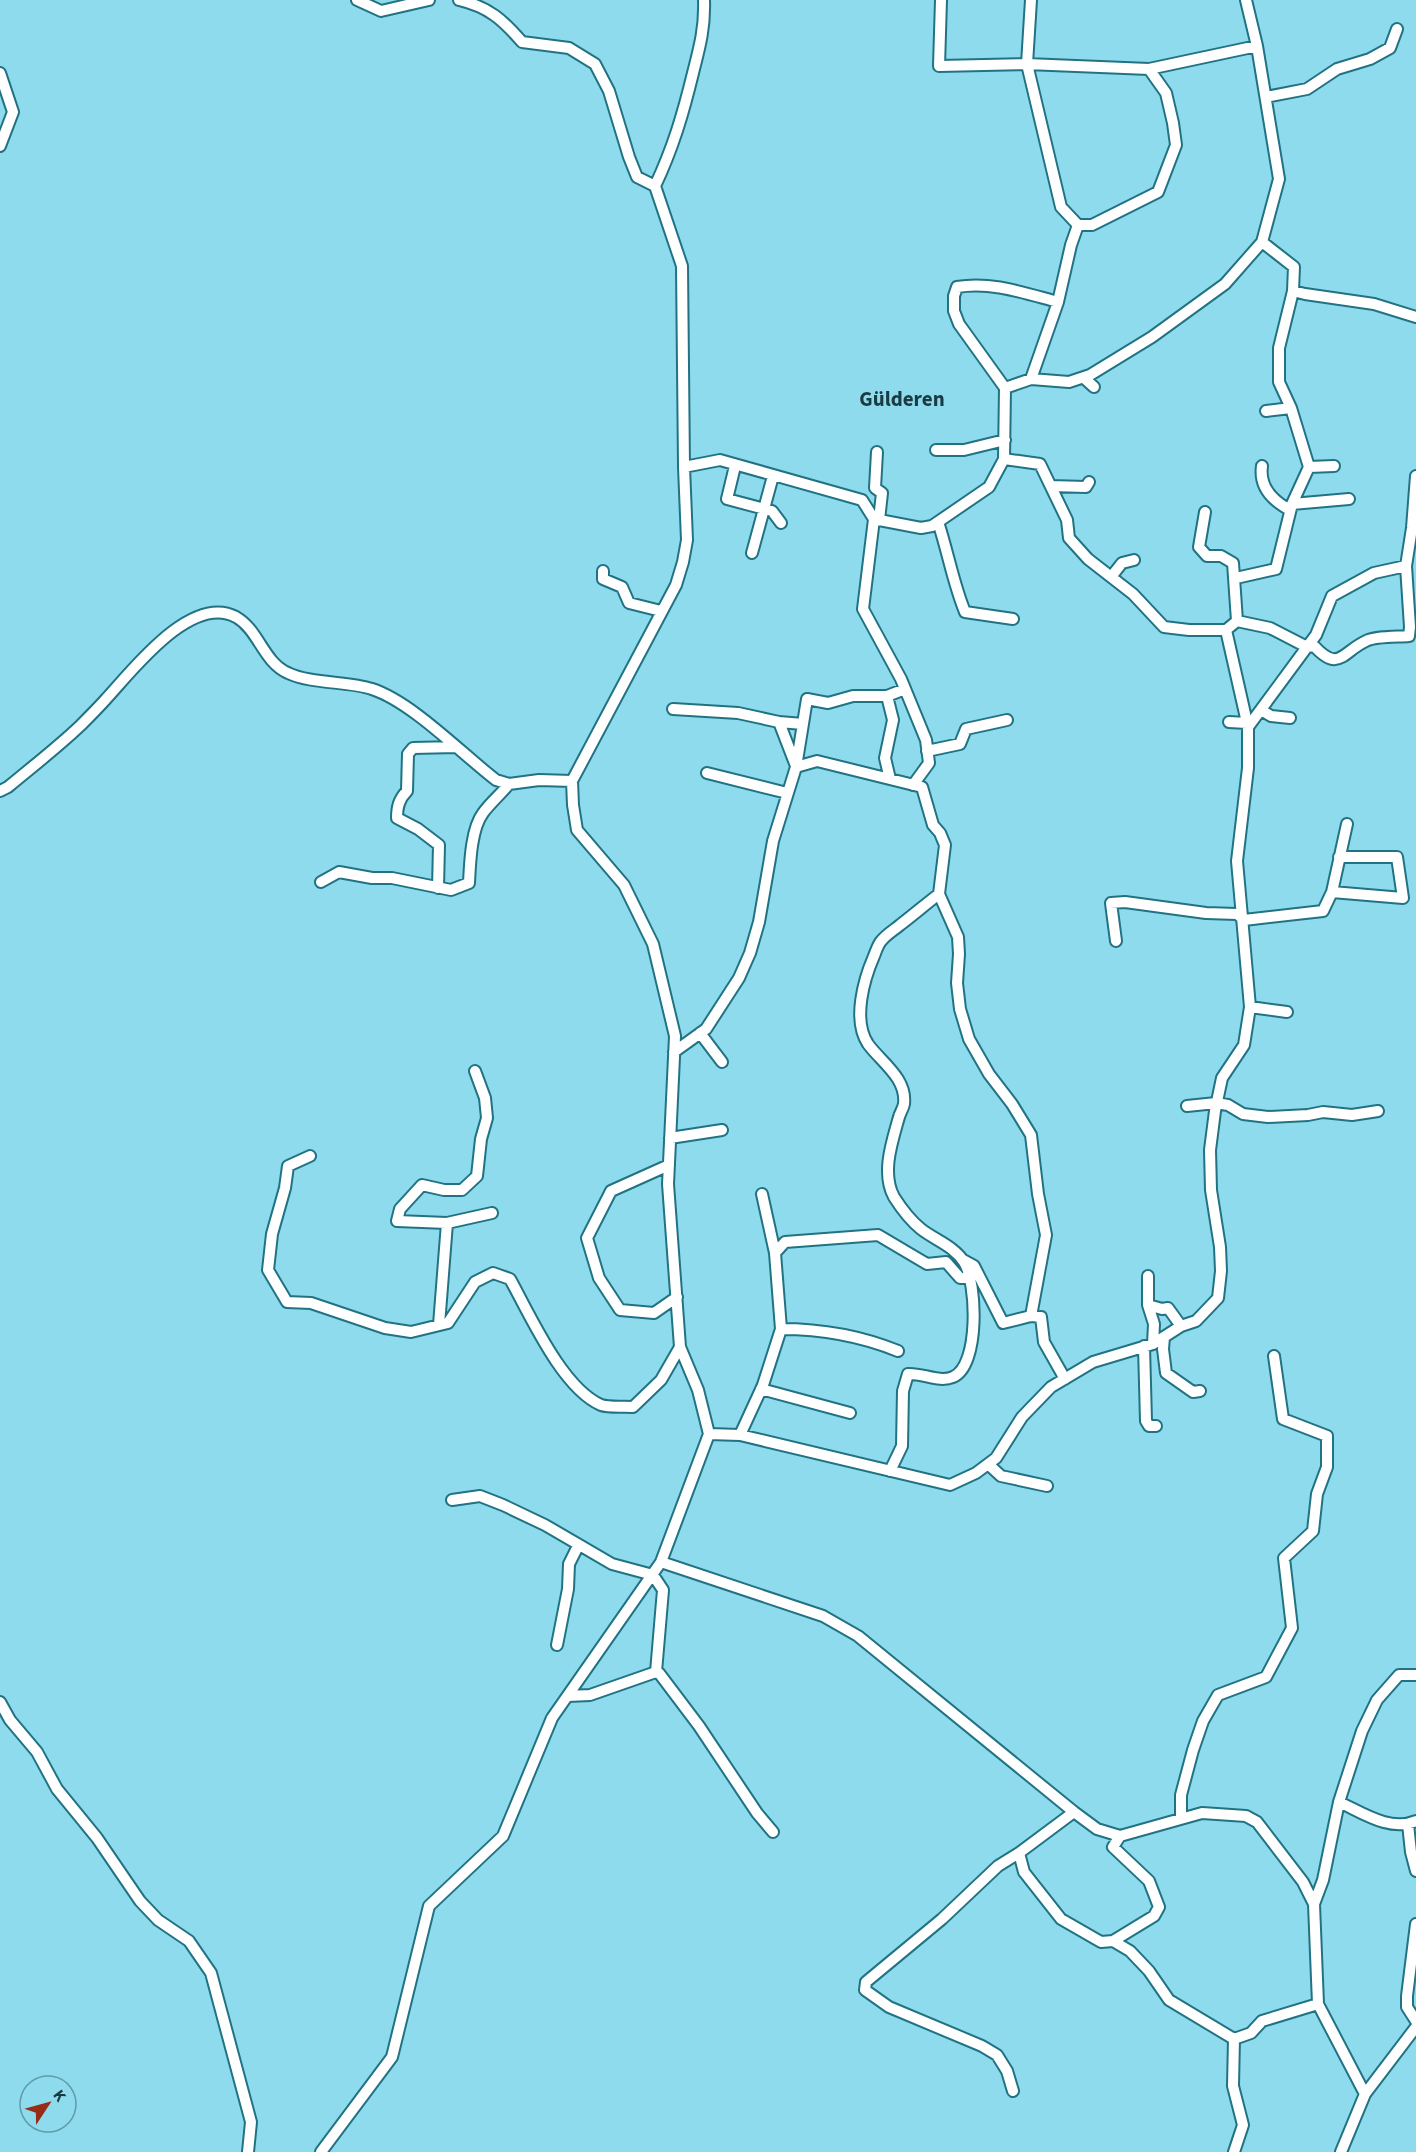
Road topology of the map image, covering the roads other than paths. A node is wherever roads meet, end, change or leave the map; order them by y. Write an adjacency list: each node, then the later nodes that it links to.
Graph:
1 (357, 0): 2 (street)
2 (429, 0)
3 (459, 0): 15 (street)
4 (704, 0): 15 (street)
5 (941, 0): 10 (street)
6 (1031, 0): 10 (street)
7 (1246, 0): 9 (street)
8 (1397, 29): 13 (street)
9 (1257, 46): 11 (street); 13 (street)
10 (1027, 64): 11 (street); 16 (street)
11 (1149, 69): 16 (street)
12 (0, 73): 14 (street)
13 (1266, 97): 17 (street)
14 (0, 146)
15 (655, 186): 34 (street)
16 (1078, 225): 19 (street)
17 (1262, 242): 18 (street); 21 (street)
18 (1293, 291): 20 (street); 25 (street)
19 (1058, 302): 22 (street); 24 (street)
20 (1416, 317)
21 (1084, 378): 22 (street); 23 (street)
22 (1031, 379): 24 (street)
23 (1094, 387)
24 (1005, 388): 27 (street)
25 (1291, 408): 26 (street); 35 (street)
26 (1266, 411)
27 (1005, 440): 28 (street); 30 (street)
28 (936, 450)
29 (877, 452): 44 (street)
30 (1004, 459): 39 (street); 45 (street)
31 (735, 466): 34 (street); 36 (street); 42 (street)
32 (1262, 466): 41 (street)
33 (1334, 466): 35 (street)
34 (684, 467): 53 (street)
35 (1309, 467): 41 (street)
36 (773, 476): 42 (street); 44 (street)
37 (1416, 476): 49 (street)
38 (1089, 482): 39 (street)
39 (1051, 486): 51 (street)
40 (1349, 499): 41 (street)
41 (1291, 507): 52 (street)
42 (764, 509): 46 (street); 47 (street)
43 (1205, 512): 52 (street)
44 (877, 519): 45 (street); 58 (street)
45 (938, 522): 54 (street)
46 (781, 523)
47 (752, 553)
48 (1134, 560): 51 (street)
49 (1406, 566): 57 (street); 57 (street)
50 (603, 571): 53 (street)
51 (1111, 577): 56 (street)
52 (1236, 578): 55 (street)
53 (661, 611): 73 (street)
54 (1013, 619)
55 (1238, 621): 56 (street); 57 (street)
56 (1226, 630): 67 (street)
57 (1308, 646): 61 (street)
58 (905, 689): 59 (street); 69 (street)
59 (887, 696): 66 (street); 72 (street)
60 (673, 709): 64 (street)
61 (1261, 710): 62 (street); 67 (street)
62 (1290, 718)
63 (1007, 720): 69 (street)
64 (779, 722): 66 (street); 70 (street)
65 (1229, 722): 67 (street)
66 (803, 724): 70 (street)
67 (1247, 725): 84 (street)
68 (456, 747): 74 (street); 76 (street); 81 (street)
69 (927, 751): 75 (street)
70 (796, 766): 72 (street); 77 (street)
71 (707, 773): 77 (street)
72 (890, 779): 75 (street)
73 (572, 781): 74 (street); 89 (street)
74 (509, 784): 81 (street)
75 (913, 785): 83 (street)
76 (0, 791)
77 (787, 793): 88 (street)
78 (1347, 824): 79 (street)
79 (1339, 857): 82 (street); 82 (street)
80 (321, 882): 81 (street)
81 (438, 888)
82 (1332, 892): 84 (street)
83 (939, 894): 103 (street); 108 (street)
84 (1244, 920): 85 (street); 86 (street)
85 (1116, 941)
86 (1250, 1007): 87 (street); 92 (street)
87 (1287, 1012)
88 (700, 1033): 89 (street); 90 (street)
89 (674, 1052): 96 (street)
90 (722, 1062)
91 (475, 1071): 101 (street)
92 (1216, 1103): 93 (street); 94 (street); 110 (street)
93 (1187, 1106)
94 (1378, 1111)
95 (722, 1130): 96 (street)
96 (670, 1138): 98 (street)
97 (310, 1156): 109 (street)
98 (669, 1165): 106 (street); 106 (street)
99 (762, 1194): 102 (street)
100 (492, 1213): 101 (street)
101 (447, 1223): 109 (street)
102 (775, 1253): 105 (street); 111 (street)
103 (963, 1260): 105 (street); 108 (street)
104 (1148, 1276): 107 (street)
105 (969, 1278): 125 (street)
106 (677, 1297): 114 (street)
107 (1148, 1305): 110 (street); 113 (street)
108 (1031, 1316): 117 (street)
109 (439, 1325): 114 (street)
110 (1181, 1326): 112 (street)
111 (781, 1329): 115 (street); 118 (street)
112 (1164, 1337): 113 (street); 119 (street)
113 (1148, 1345): 117 (street); 121 (street)
114 (680, 1347): 122 (street)
115 (898, 1351)
116 (1274, 1356): 138 (street)
117 (1065, 1379): 124 (street)
118 (761, 1389): 120 (street); 123 (street)
119 (1200, 1391)
120 (850, 1413)
121 (1156, 1426)
122 (709, 1434): 123 (street); 129 (street)
123 (741, 1435): 125 (street)
124 (988, 1464): 125 (street); 126 (street)
125 (890, 1471)
126 (1047, 1486)
127 (452, 1500): 128 (street)
128 (578, 1546): 130 (street); 131 (street)
129 (661, 1562): 130 (street); 137 (street)
130 (653, 1575): 132 (street); 134 (street)
131 (557, 1645)
132 (656, 1672): 134 (street); 140 (street)
133 (1416, 1675): 136 (street)
134 (568, 1696): 154 (street)
135 (0, 1702): 153 (street)
136 (1339, 1802): 139 (street); 144 (street)
137 (1074, 1812): 141 (street); 142 (street)
138 (1181, 1818): 141 (street); 144 (street)
139 (1412, 1823): 143 (street)
140 (773, 1832)
141 (1120, 1836): 146 (street)
142 (1019, 1853): 146 (street); 151 (street)
143 (1416, 1871)
144 (1314, 1904): 147 (street)
145 (1416, 1924): 148 (street)
146 (1113, 1941): 150 (street)
147 (1317, 2004): 150 (street); 152 (street)
148 (1416, 2021)
149 (1416, 2027): 152 (street)
150 (1234, 2039): 155 (street)
151 (1013, 2091)
152 (1365, 2094): 156 (street)
153 (248, 2152)
154 (321, 2152)
155 (1234, 2152)
156 (1341, 2152)

